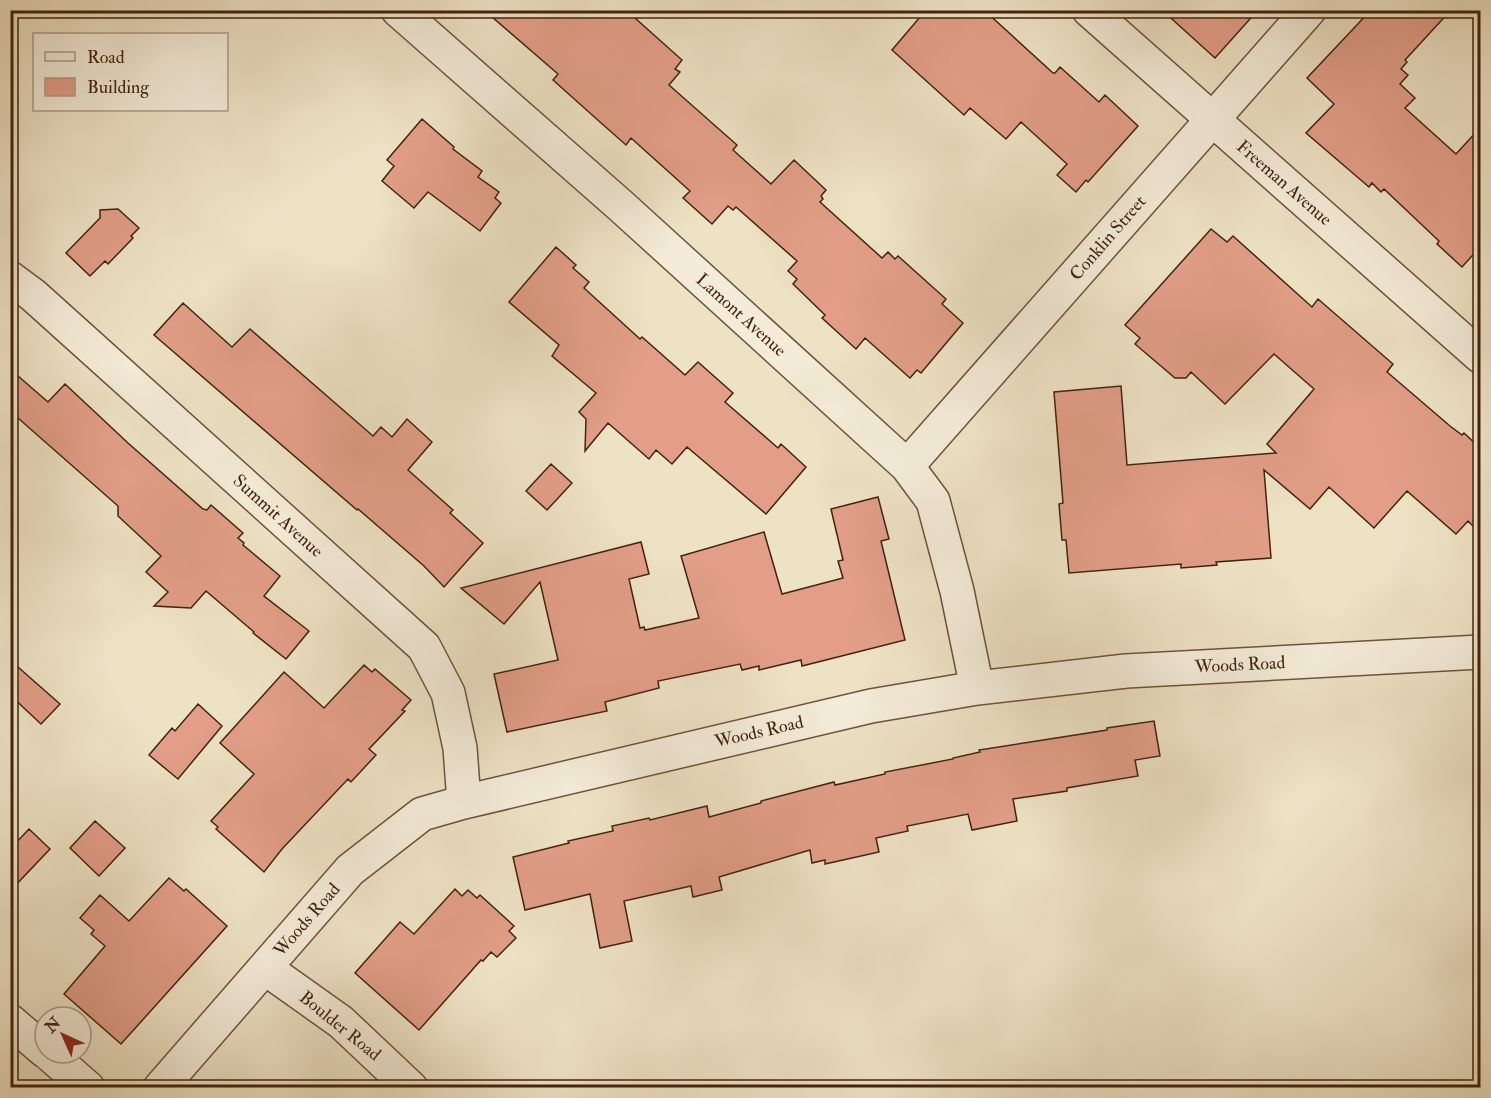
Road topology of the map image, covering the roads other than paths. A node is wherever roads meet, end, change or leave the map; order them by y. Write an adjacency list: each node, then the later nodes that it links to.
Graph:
1 (398, 10): 7 (street, Lamont Avenue)
2 (1089, 10): 4 (street, Freeman Avenue)
3 (1309, 10): 4 (street, Conklin Street)
4 (1212, 120): 6 (street, Freeman Avenue); 7 (street, Conklin Street)
5 (10, 278): 10 (street, Summit Avenue)
6 (1480, 356)
7 (907, 466): 9 (street, Lamont Avenue)
8 (1480, 652): 9 (street, Woods Road)
9 (977, 688): 10 (street, Woods Road)
10 (464, 802): 11 (street, Woods Road)
11 (265, 968): 16 (street, Woods Road); 17 (street, Boulder Road)
12 (10, 1021): 13 (street)
13 (33, 1041)
14 (61, 1065): 15 (street)
15 (88, 1088)
16 (160, 1088)
17 (411, 1088)

